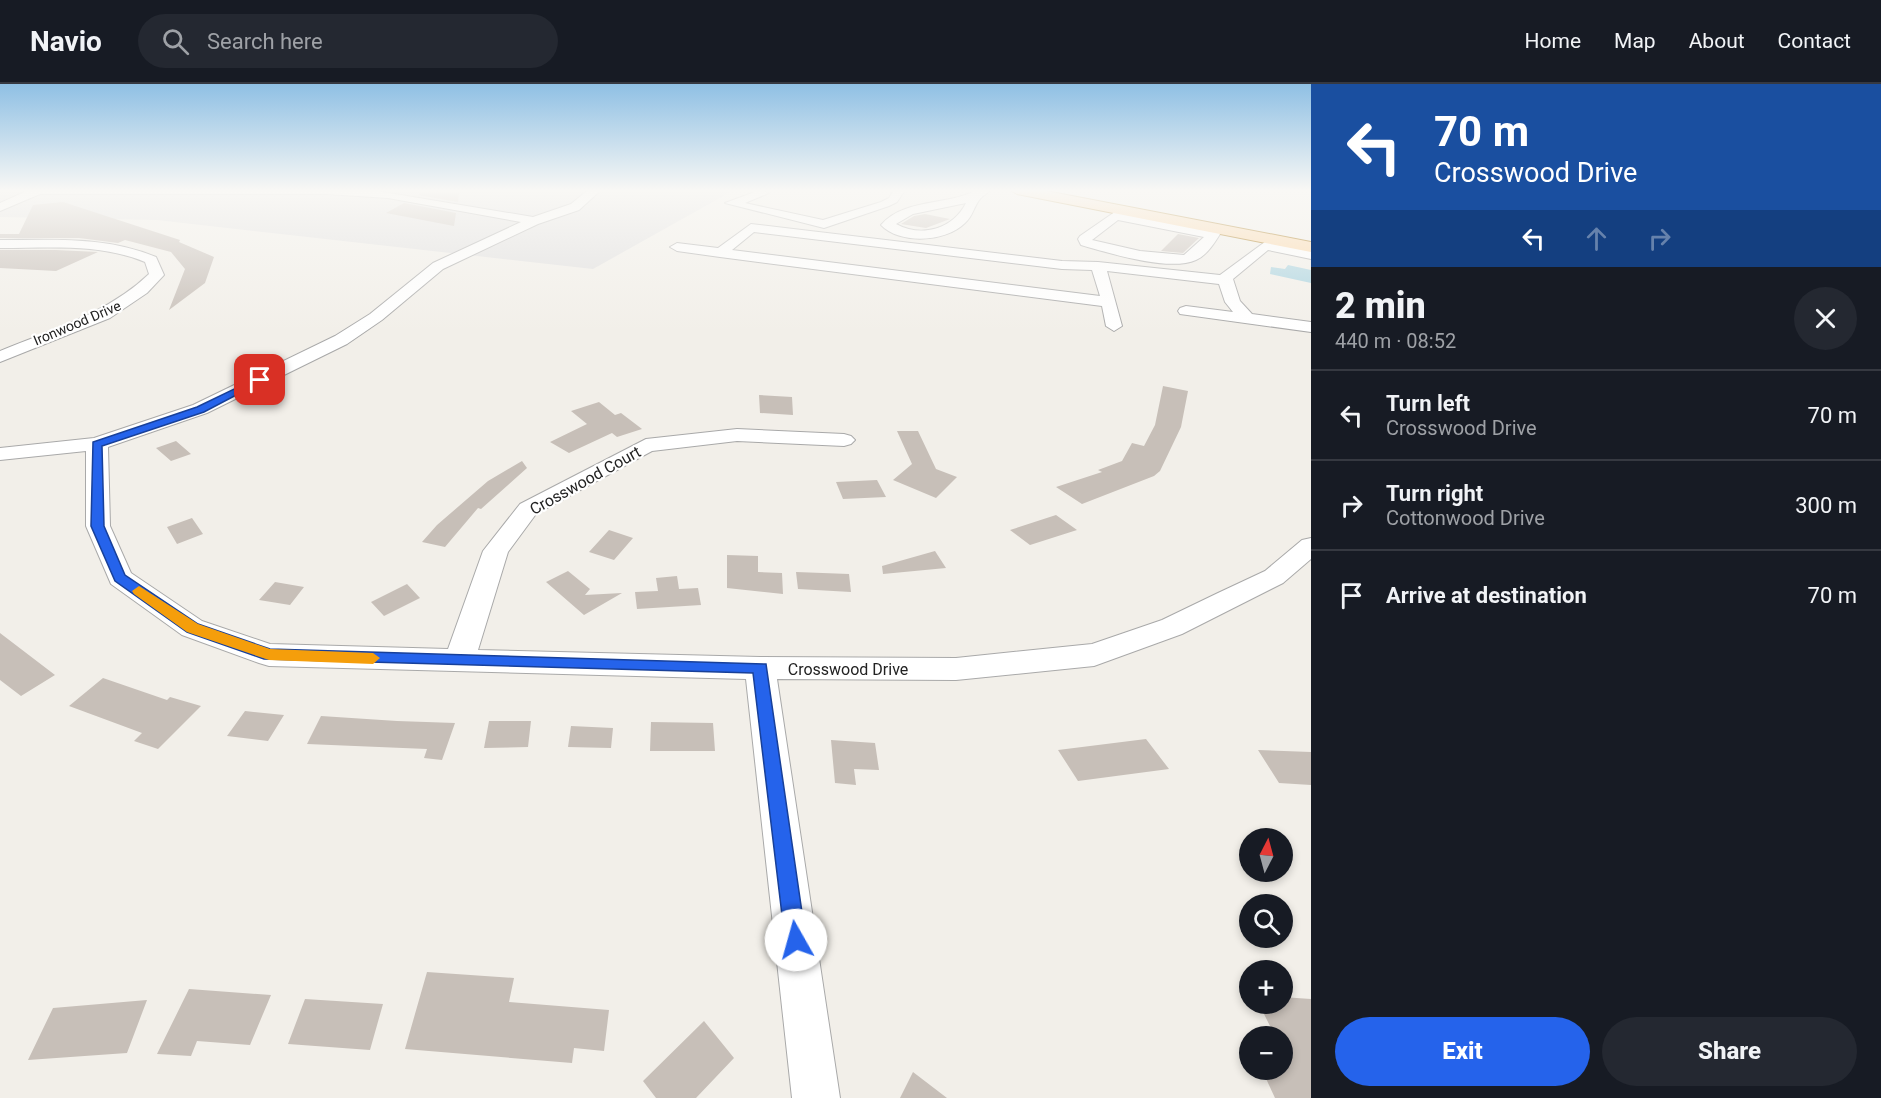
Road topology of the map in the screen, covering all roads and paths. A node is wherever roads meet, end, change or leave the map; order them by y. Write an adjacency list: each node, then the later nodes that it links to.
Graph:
1 (499, 237): 32 (street)
2 (739, 237): 15 (street)
3 (829, 237): 18 (street)
4 (1087, 237): 14 (street)
5 (1132, 237): 14 (street)
6 (1136, 237): 11 (street)
7 (1210, 237): 11 (street)
8 (1242, 237): 9 (main road)
9 (1270, 243): 13 (main road); 16 (street); 20 (street)
10 (0, 244): 29 (street, Ironwood Drive)
11 (1152, 246): 14 (street)
12 (677, 247): 15 (street)
13 (1311, 247)
14 (1117, 249)
15 (720, 253): 17 (street)
16 (1311, 255)
17 (778, 261): 19 (street); 21 (street)
18 (1098, 266): 20 (street); 21 (street)
19 (767, 273)
20 (1226, 280): 22 (street)
21 (1109, 302): 26 (street)
22 (1233, 302): 24 (street); 25 (street)
23 (1186, 311): 25 (street)
24 (1311, 311)
25 (1246, 318): 27 (street)
26 (1114, 326)
27 (1311, 327)
28 (0, 337): 29 (street)
29 (30, 344): 30 (street, Ironwood Drive)
30 (0, 357)
31 (844, 440): 35 (street, Crosswood Court)
32 (97, 444): 33 (street); 35 (street, Crosswood Drive)
33 (0, 454)
34 (1311, 546): 36 (street, Crosswood Drive)
35 (459, 661): 36 (street, Crosswood Drive)
36 (760, 668): 37 (street)
37 (816, 1098)

